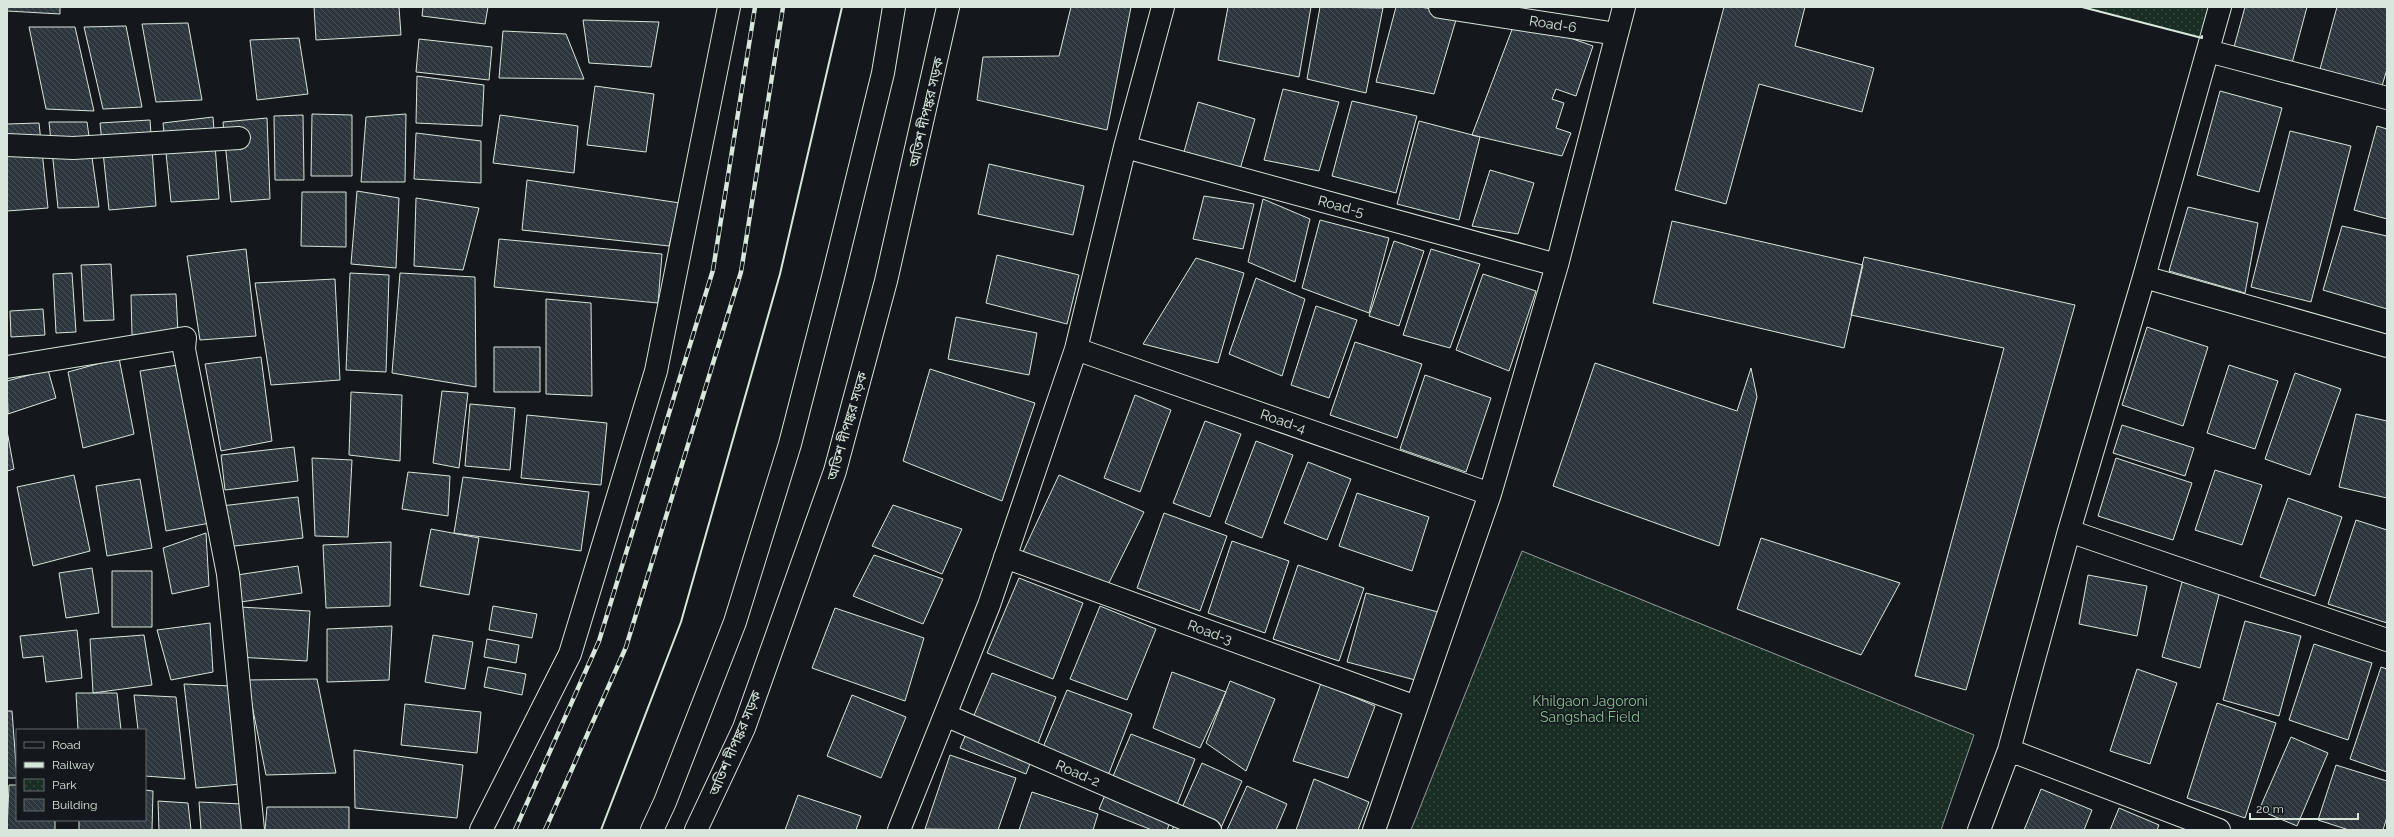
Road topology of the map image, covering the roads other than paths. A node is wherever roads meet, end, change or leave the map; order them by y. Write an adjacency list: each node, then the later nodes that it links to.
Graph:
1 (729, 7): 27 (street)
2 (894, 7): 28 (street)
3 (948, 7): 29 (street, অতিশ দীপঙ্কর সড়ক)
4 (1163, 7): 13 (street)
5 (1440, 7): 8 (street, Road-6)
6 (1624, 7): 8 (street)
7 (2220, 7): 9 (street)
8 (1617, 34): 14 (street)
9 (2208, 51): 10 (street); 15 (street)
10 (2387, 98)
11 (238, 138): 12 (street)
12 (7, 145)
13 (1125, 147): 14 (street, Road-5); 17 (street)
14 (1557, 265): 19 (street)
15 (2144, 277): 16 (street); 20 (street)
16 (2387, 346)
17 (1076, 349): 19 (street, Road-4); 21 (street)
18 (7, 367): 26 (street)
19 (1490, 494): 23 (street)
20 (2069, 531): 22 (street); 25 (street)
21 (1005, 557): 23 (street, Road-3); 24 (street)
22 (2387, 640)
23 (1416, 707): 32 (street)
24 (945, 716): 30 (street); 31 (street, Road-2)
25 (2009, 750): 33 (street); 34 (street)
26 (253, 830)
27 (481, 830)
28 (652, 830)
29 (696, 830)
30 (899, 830)
31 (1210, 830)
32 (1374, 830)
33 (1979, 830)
34 (2219, 830)

